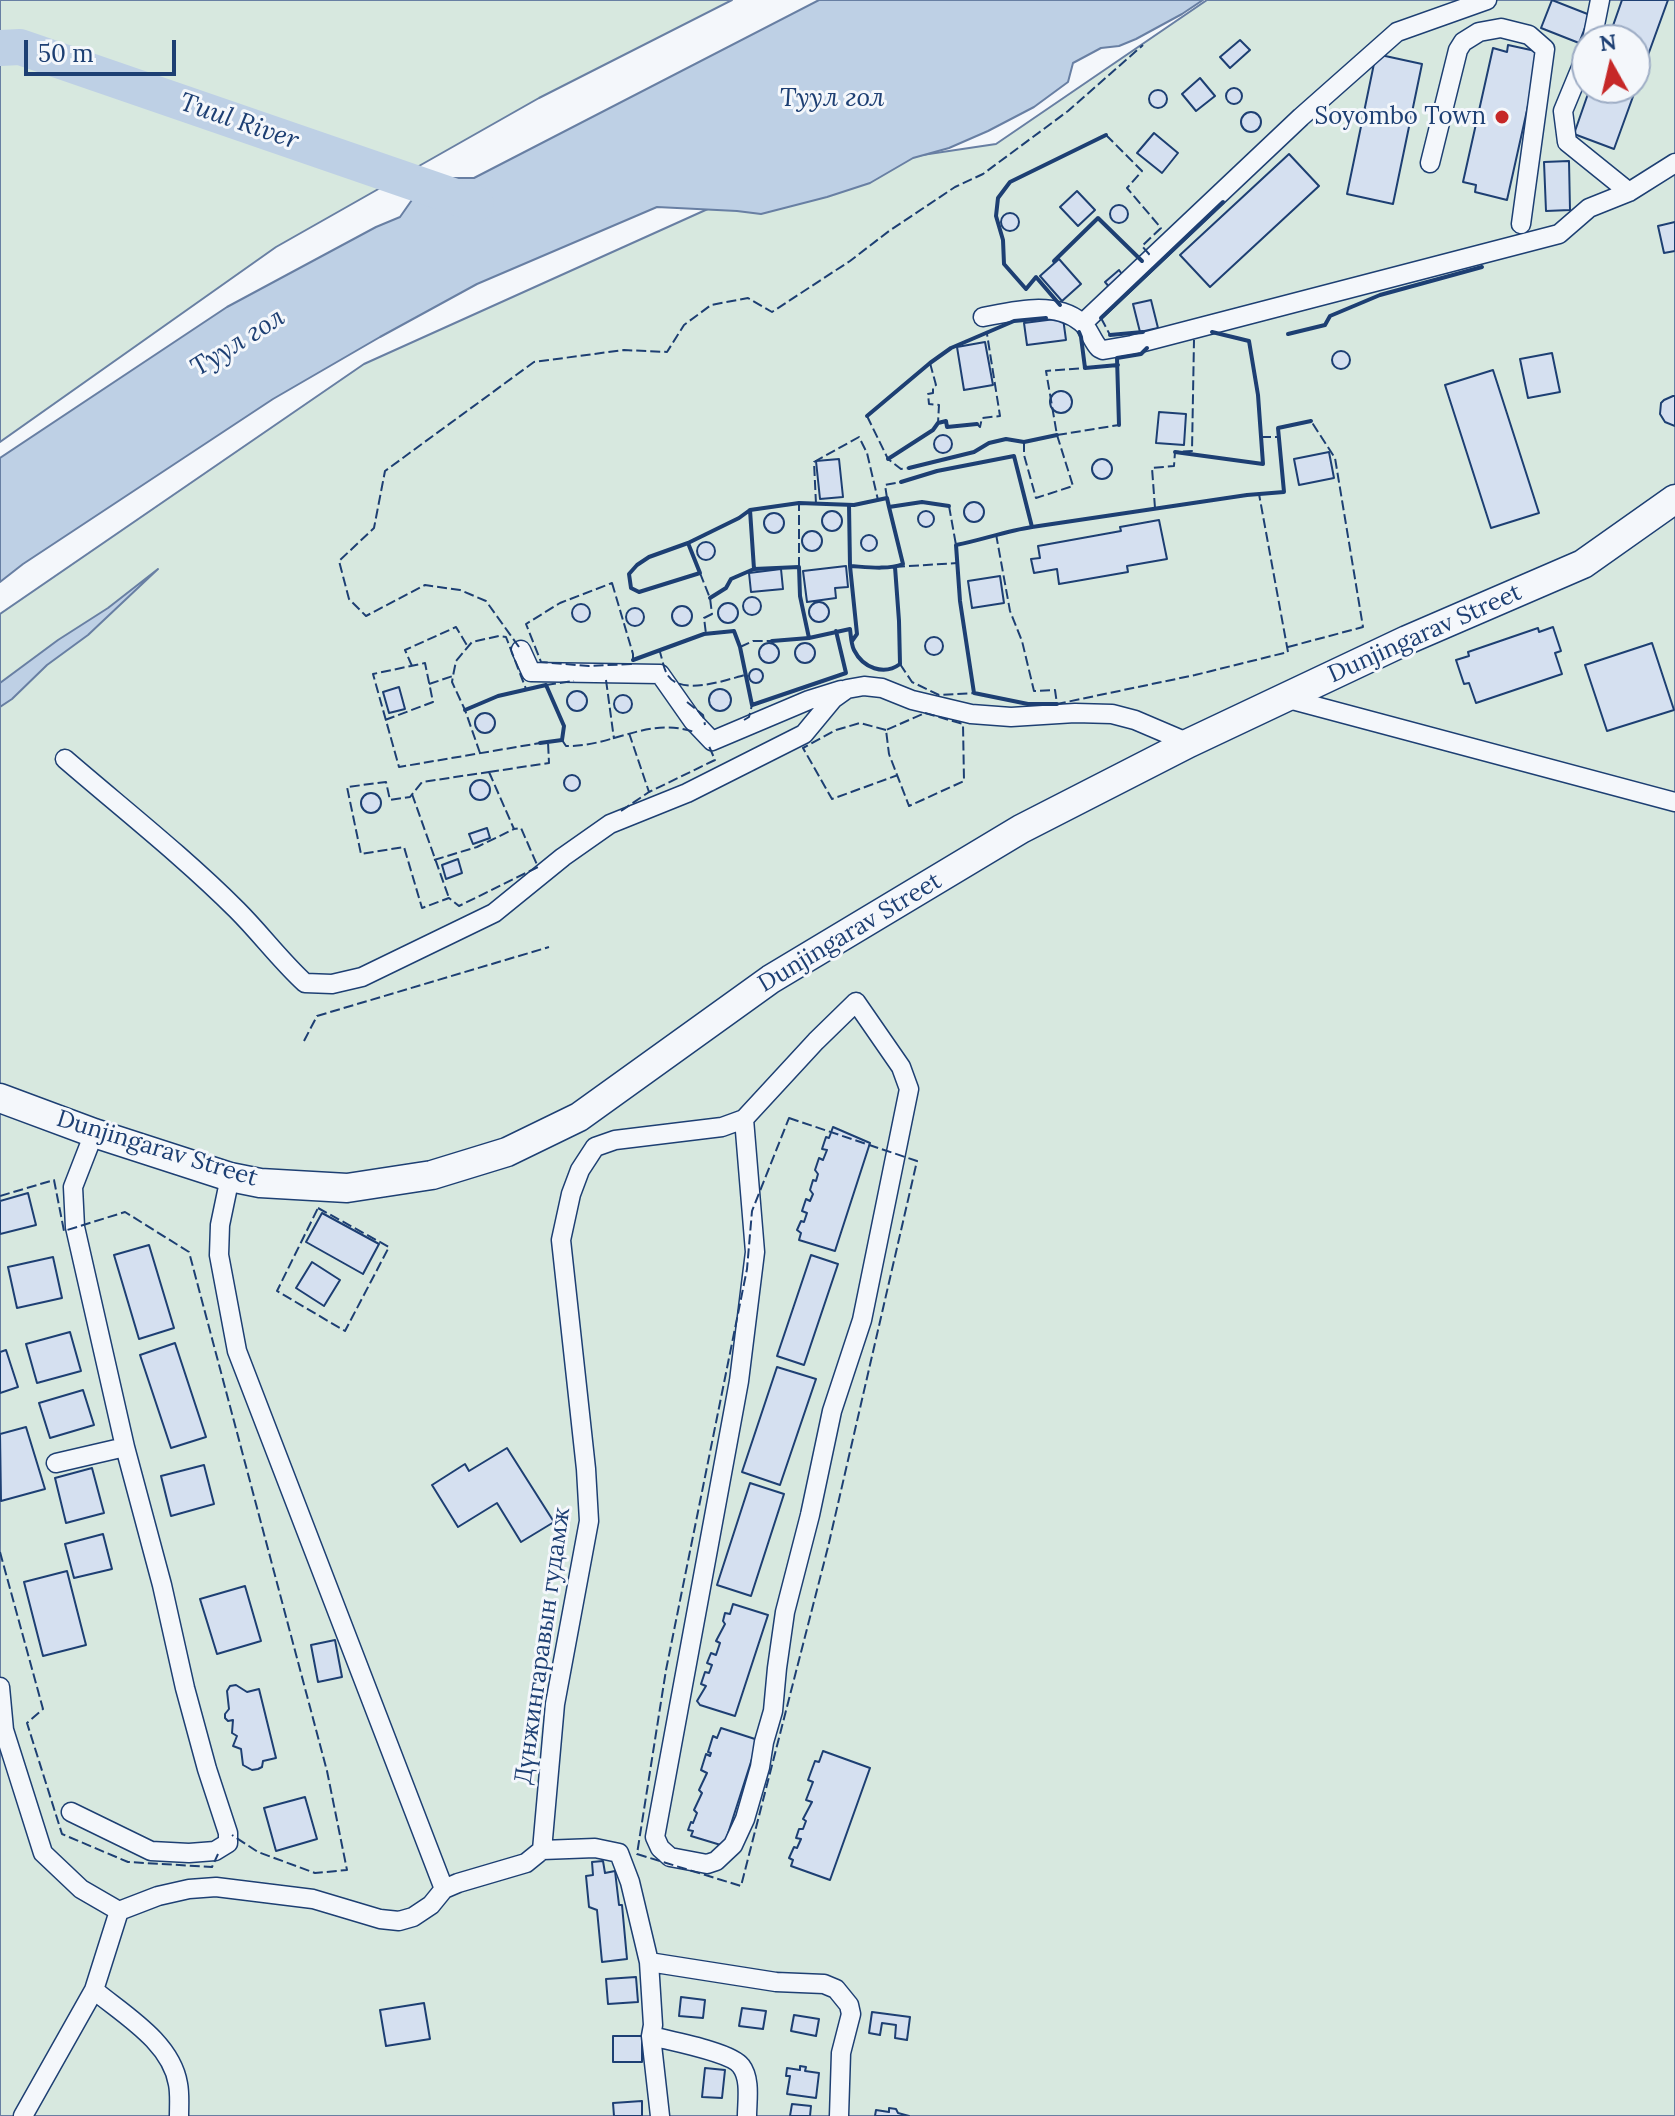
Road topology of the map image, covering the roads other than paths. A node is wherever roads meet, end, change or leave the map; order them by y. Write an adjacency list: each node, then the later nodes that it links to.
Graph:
1 (1487, 0): 10 (street)
2 (1600, 0): 3 (street)
3 (1595, 24)
4 (1571, 92): 7 (street)
5 (1430, 163): 8 (street)
6 (1675, 163): 7 (street)
7 (1629, 192): 10 (street)
8 (1521, 224)
9 (983, 317): 10 (street)
10 (1083, 323)
11 (1675, 499): 14 (main road, Dunjingarav Street)
12 (521, 650): 13 (street)
13 (847, 689): 15 (street); 16 (street)
14 (1285, 698): 15 (main road, Dunjingarav Street); 17 (street)
15 (1189, 743): 19 (main road, Dunjingarav Street)
16 (65, 759)
17 (1675, 802)
18 (0, 1098): 21 (main road, Dunjingarav Street)
19 (579, 1117): 22 (street); 23 (main road, Dunjingarav Street)
20 (744, 1119): 20 (street); 22 (street)
21 (94, 1133): 23 (main road, Dunjingarav Street); 24 (street)
22 (595, 1147): 28 (street, Дүнжингаравын гудамж)
23 (230, 1177): 29 (street)
24 (125, 1447): 25 (street); 27 (street)
25 (56, 1463)
26 (0, 1687): 30 (street)
27 (71, 1812)
28 (542, 1850): 29 (street); 31 (street)
29 (444, 1889): 30 (street)
30 (119, 1911): 32 (street)
31 (649, 1962): 33 (street); 38 (street)
32 (94, 1990): 34 (street); 35 (street)
33 (651, 2036): 36 (street); 37 (street)
34 (23, 2116)
35 (179, 2116)
36 (660, 2116)
37 (747, 2116)
38 (839, 2116)

